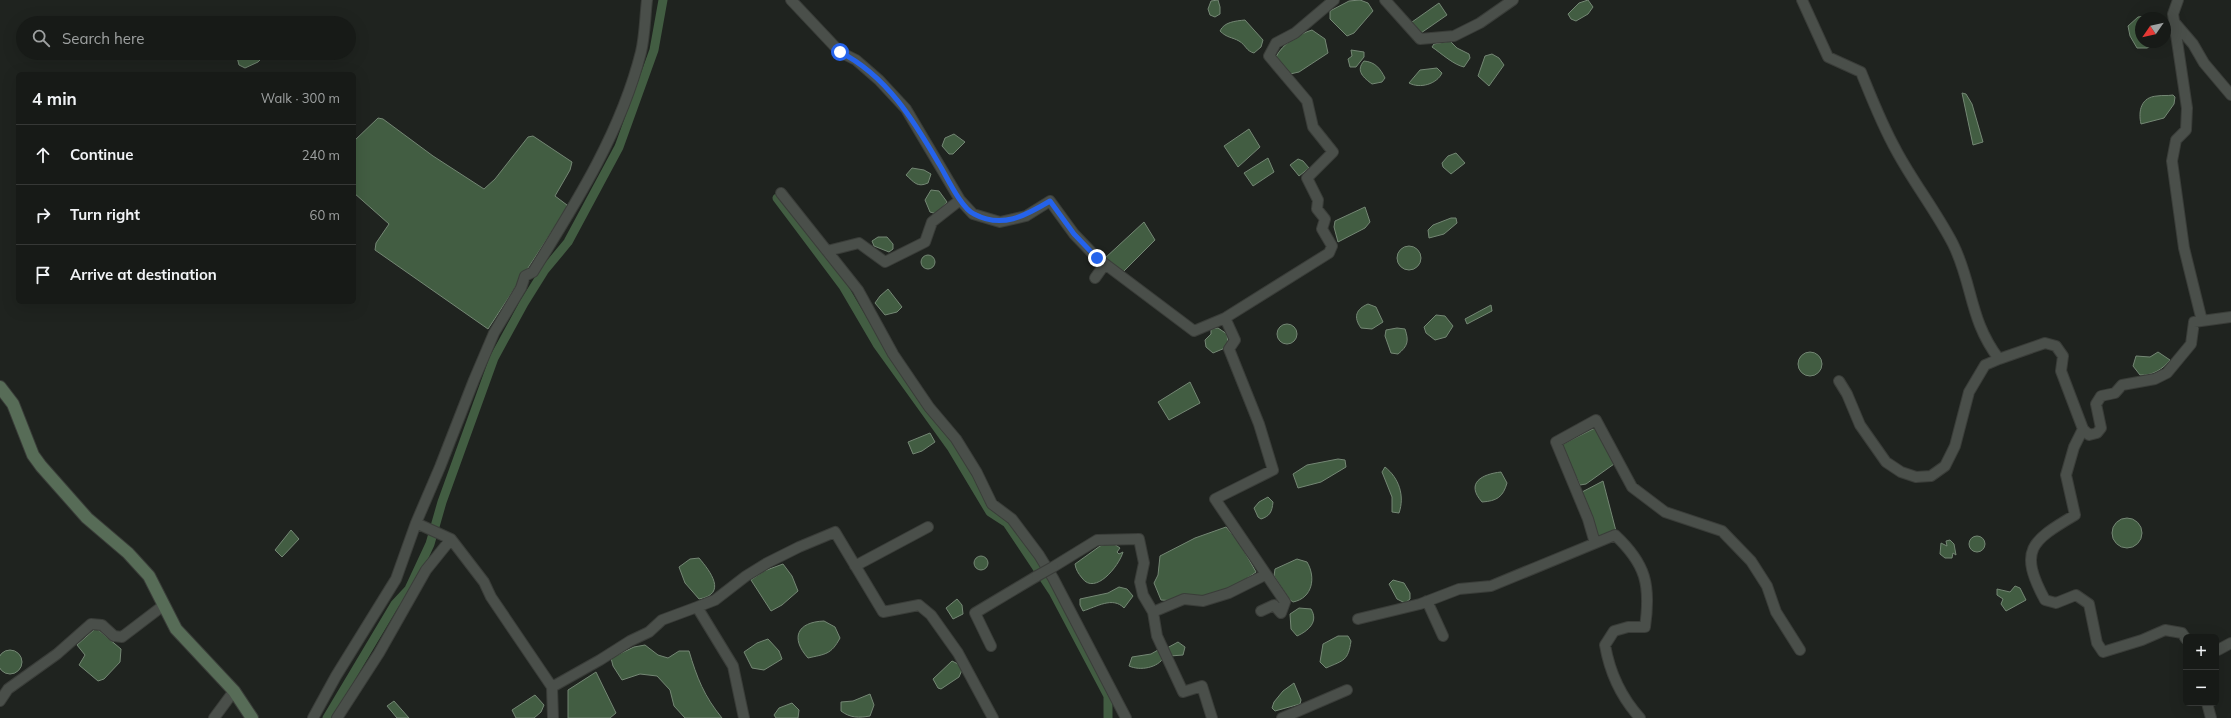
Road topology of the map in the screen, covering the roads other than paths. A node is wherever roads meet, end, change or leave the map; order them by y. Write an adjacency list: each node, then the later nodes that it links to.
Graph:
1 (647, 0): 22 (street)
2 (791, 0): 11 (street)
3 (1334, 0): 16 (street)
4 (1384, 0): 5 (street)
5 (1514, 0)
6 (1802, 0): 18 (street)
7 (2178, 0): 8 (street)
8 (2175, 23): 9 (street); 17 (street)
9 (2231, 95)
10 (781, 192): 12 (street)
11 (960, 200): 12 (street); 13 (street)
12 (827, 251): 52 (street)
13 (1106, 264): 14 (street); 16 (street)
14 (1095, 278)
15 (2231, 317): 17 (street)
16 (1225, 318): 27 (street)
17 (2202, 321): 21 (street)
18 (1998, 359): 19 (street); 21 (street)
19 (1839, 381)
20 (0, 387): 29 (street)
21 (2083, 429): 34 (street)
22 (421, 524): 24 (street); 47 (street)
23 (928, 527): 26 (street)
24 (451, 539): 40 (street); 48 (street)
25 (1595, 543): 28 (street); 39 (street); 55 (street)
26 (855, 566): 30 (street); 51 (street)
27 (1266, 574): 31 (street); 32 (street)
28 (1427, 602): 33 (street); 35 (street)
29 (164, 606): 42 (street); 43 (street)
30 (697, 607): 40 (street); 50 (street)
31 (1261, 611)
32 (1153, 612): 37 (street, bridge); 53 (street)
33 (1358, 619)
34 (2183, 634)
35 (1443, 636)
36 (2231, 643): 38 (street)
37 (991, 646)
38 (2219, 649)
39 (1800, 650)
40 (552, 687): 49 (street)
41 (1347, 690): 54 (street)
42 (234, 691): 45 (street); 46 (street)
43 (0, 701)
44 (2208, 706): 56 (street)
45 (214, 718)
46 (252, 718)
47 (312, 718)
48 (337, 718)
49 (553, 718)
50 (744, 718)
51 (993, 718)
52 (1126, 718)
53 (1212, 718)
54 (1282, 718)
55 (1640, 718)
56 (2211, 718)

